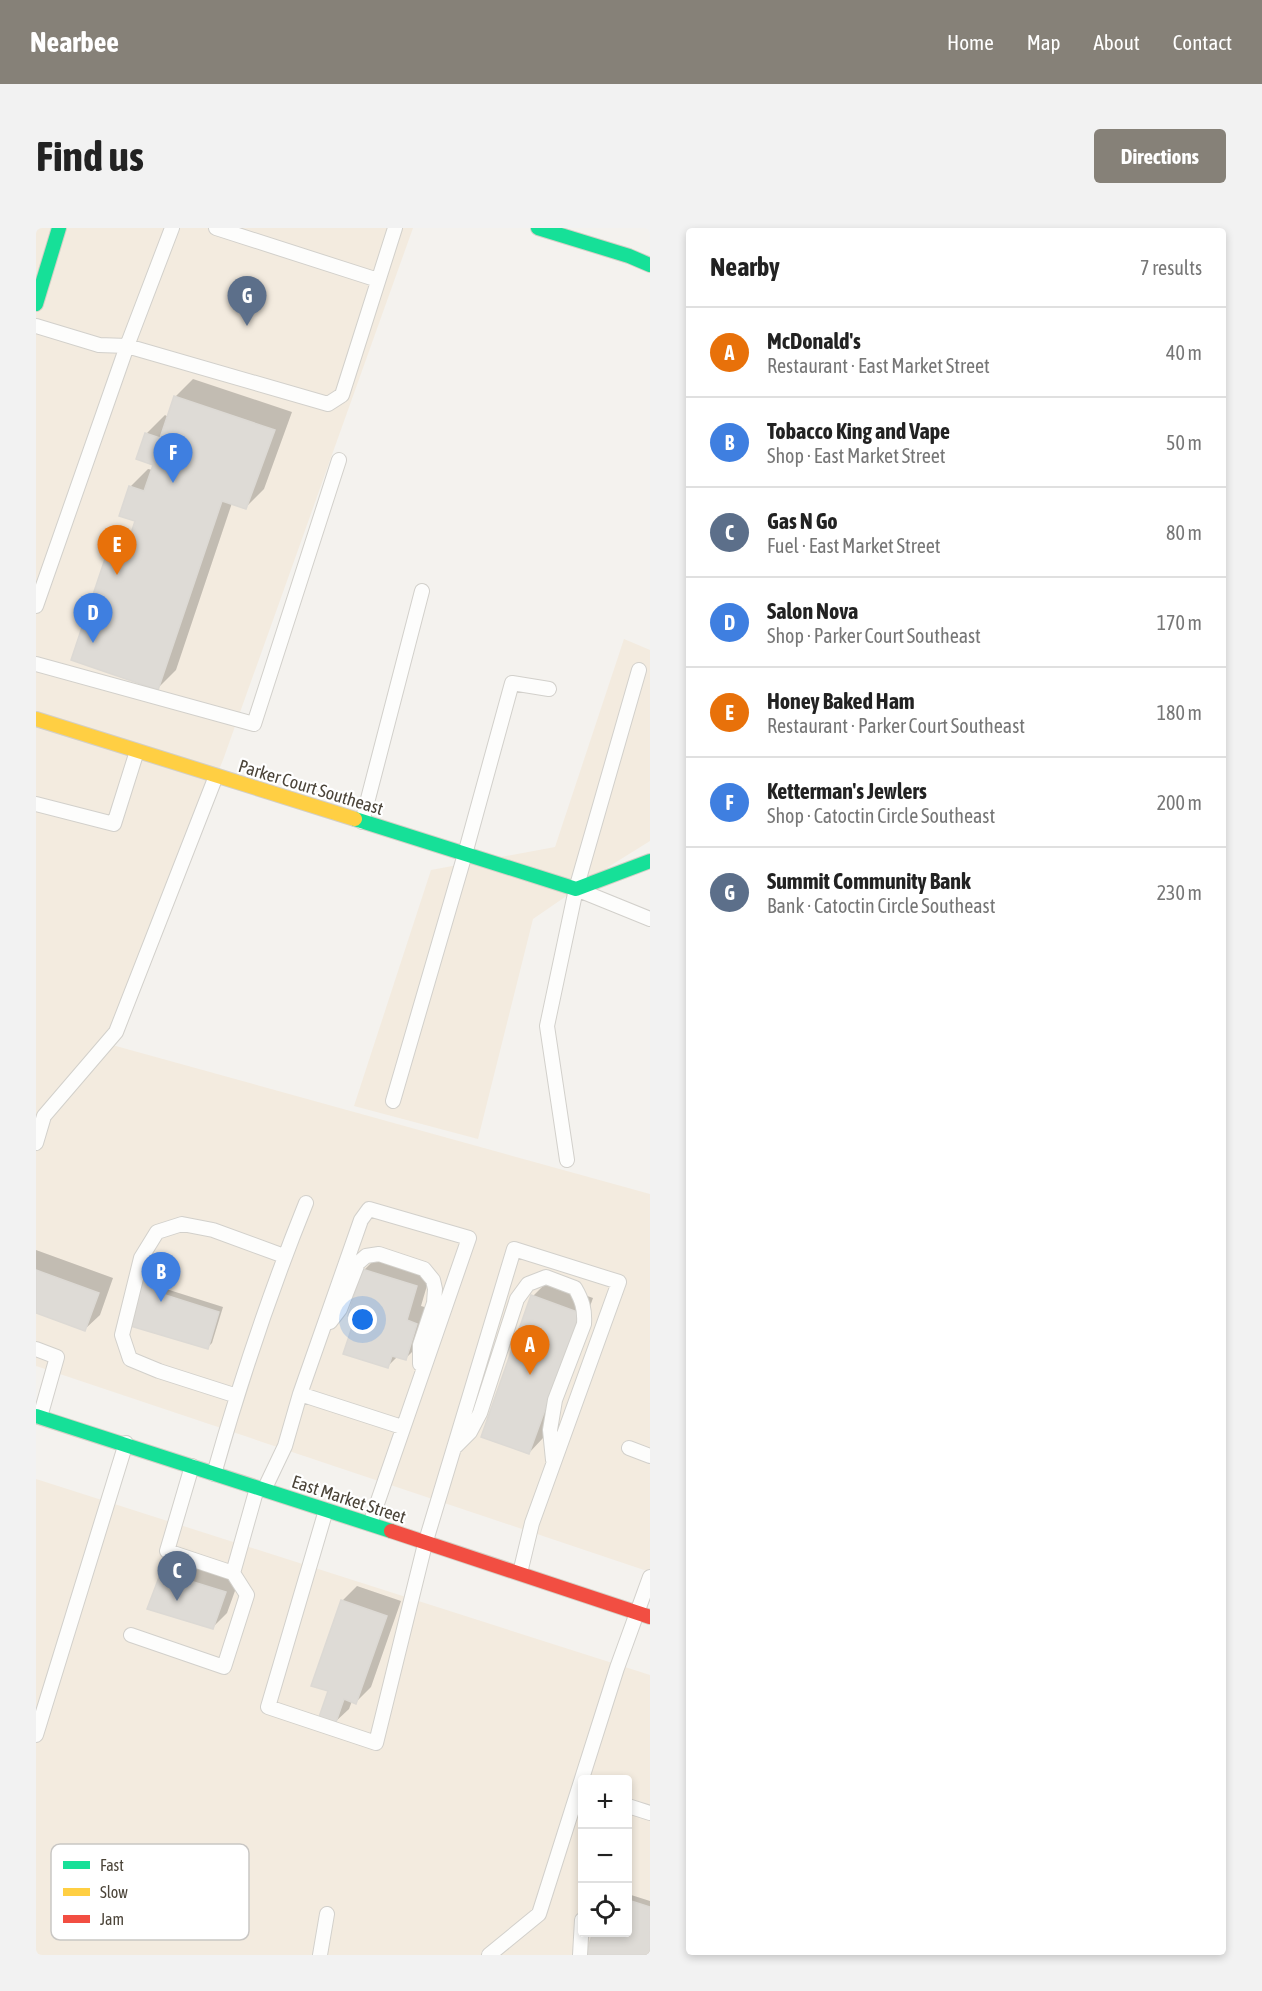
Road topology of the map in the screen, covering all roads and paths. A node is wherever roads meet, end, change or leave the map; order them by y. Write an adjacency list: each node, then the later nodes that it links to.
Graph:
1 (59, 228): 8 (street)
2 (172, 228): 10 (lane)
3 (216, 228): 7 (lane)
4 (395, 228): 7 (lane)
5 (538, 228): 6 (street)
6 (650, 265)
7 (378, 280): 10 (lane)
8 (36, 304)
9 (36, 326): 10 (lane)
10 (127, 346): 13 (lane)
11 (339, 460): 14 (lane)
12 (422, 591): 21 (lane)
13 (37, 598)
14 (36, 664)
15 (639, 670): 24 (lane)
16 (549, 689): 22 (lane)
17 (36, 719): 18 (street, Parker Court Southeast)
18 (137, 751): 19 (street, Parker Court Southeast); 20 (lane)
19 (216, 776): 21 (street, Parker Court Southeast); 27 (lane)
20 (36, 804)
21 (362, 822): 22 (street, Parker Court Southeast)
22 (465, 854): 24 (street, Parker Court Southeast); 26 (lane)
23 (650, 861): 24 (street)
24 (576, 890): 25 (lane, Parker Court Southeast); 29 (lane)
25 (650, 919)
26 (393, 1101)
27 (40, 1116): 28 (lane)
28 (36, 1143)
29 (567, 1160)
30 (306, 1203): 31 (lane)
31 (284, 1256): 36 (lane); 36 (lane)
32 (322, 1332): 34 (lane); 34 (lane); 35 (lane)
33 (36, 1349): 37 (lane)
34 (420, 1375): 38 (lane)
35 (300, 1394): 38 (lane); 46 (lane)
36 (237, 1396): 45 (lane)
37 (38, 1417): 39 (street, East Market Street)
38 (402, 1427): 48 (lane)
39 (126, 1443): 44 (street, East Market Street); 55 (lane)
40 (453, 1448): 43 (lane); 43 (lane); 49 (lane)
41 (629, 1448): 42 (lane)
42 (650, 1456)
43 (553, 1465): 51 (lane)
44 (192, 1467): 45 (street, East Market Street); 50 (lane)
45 (214, 1474): 46 (street, East Market Street)
46 (261, 1489): 47 (street, East Market Street); 50 (lane)
47 (326, 1510): 48 (street, East Market Street); 49 (lane)
48 (370, 1524): 49 (street, East Market Street)
49 (425, 1544): 51 (street, East Market Street)
50 (233, 1573): 54 (lane)
51 (520, 1573): 53 (street, East Market Street)
52 (650, 1577): 53 (lane)
53 (643, 1615): 61 (lane)
54 (131, 1635)
55 (36, 1735)
56 (632, 1808): 57 (lane)
57 (650, 1813)
58 (327, 1914): 60 (lane)
59 (581, 1937): 62 (lane)
60 (320, 1955)
61 (489, 1955)
62 (580, 1955)

